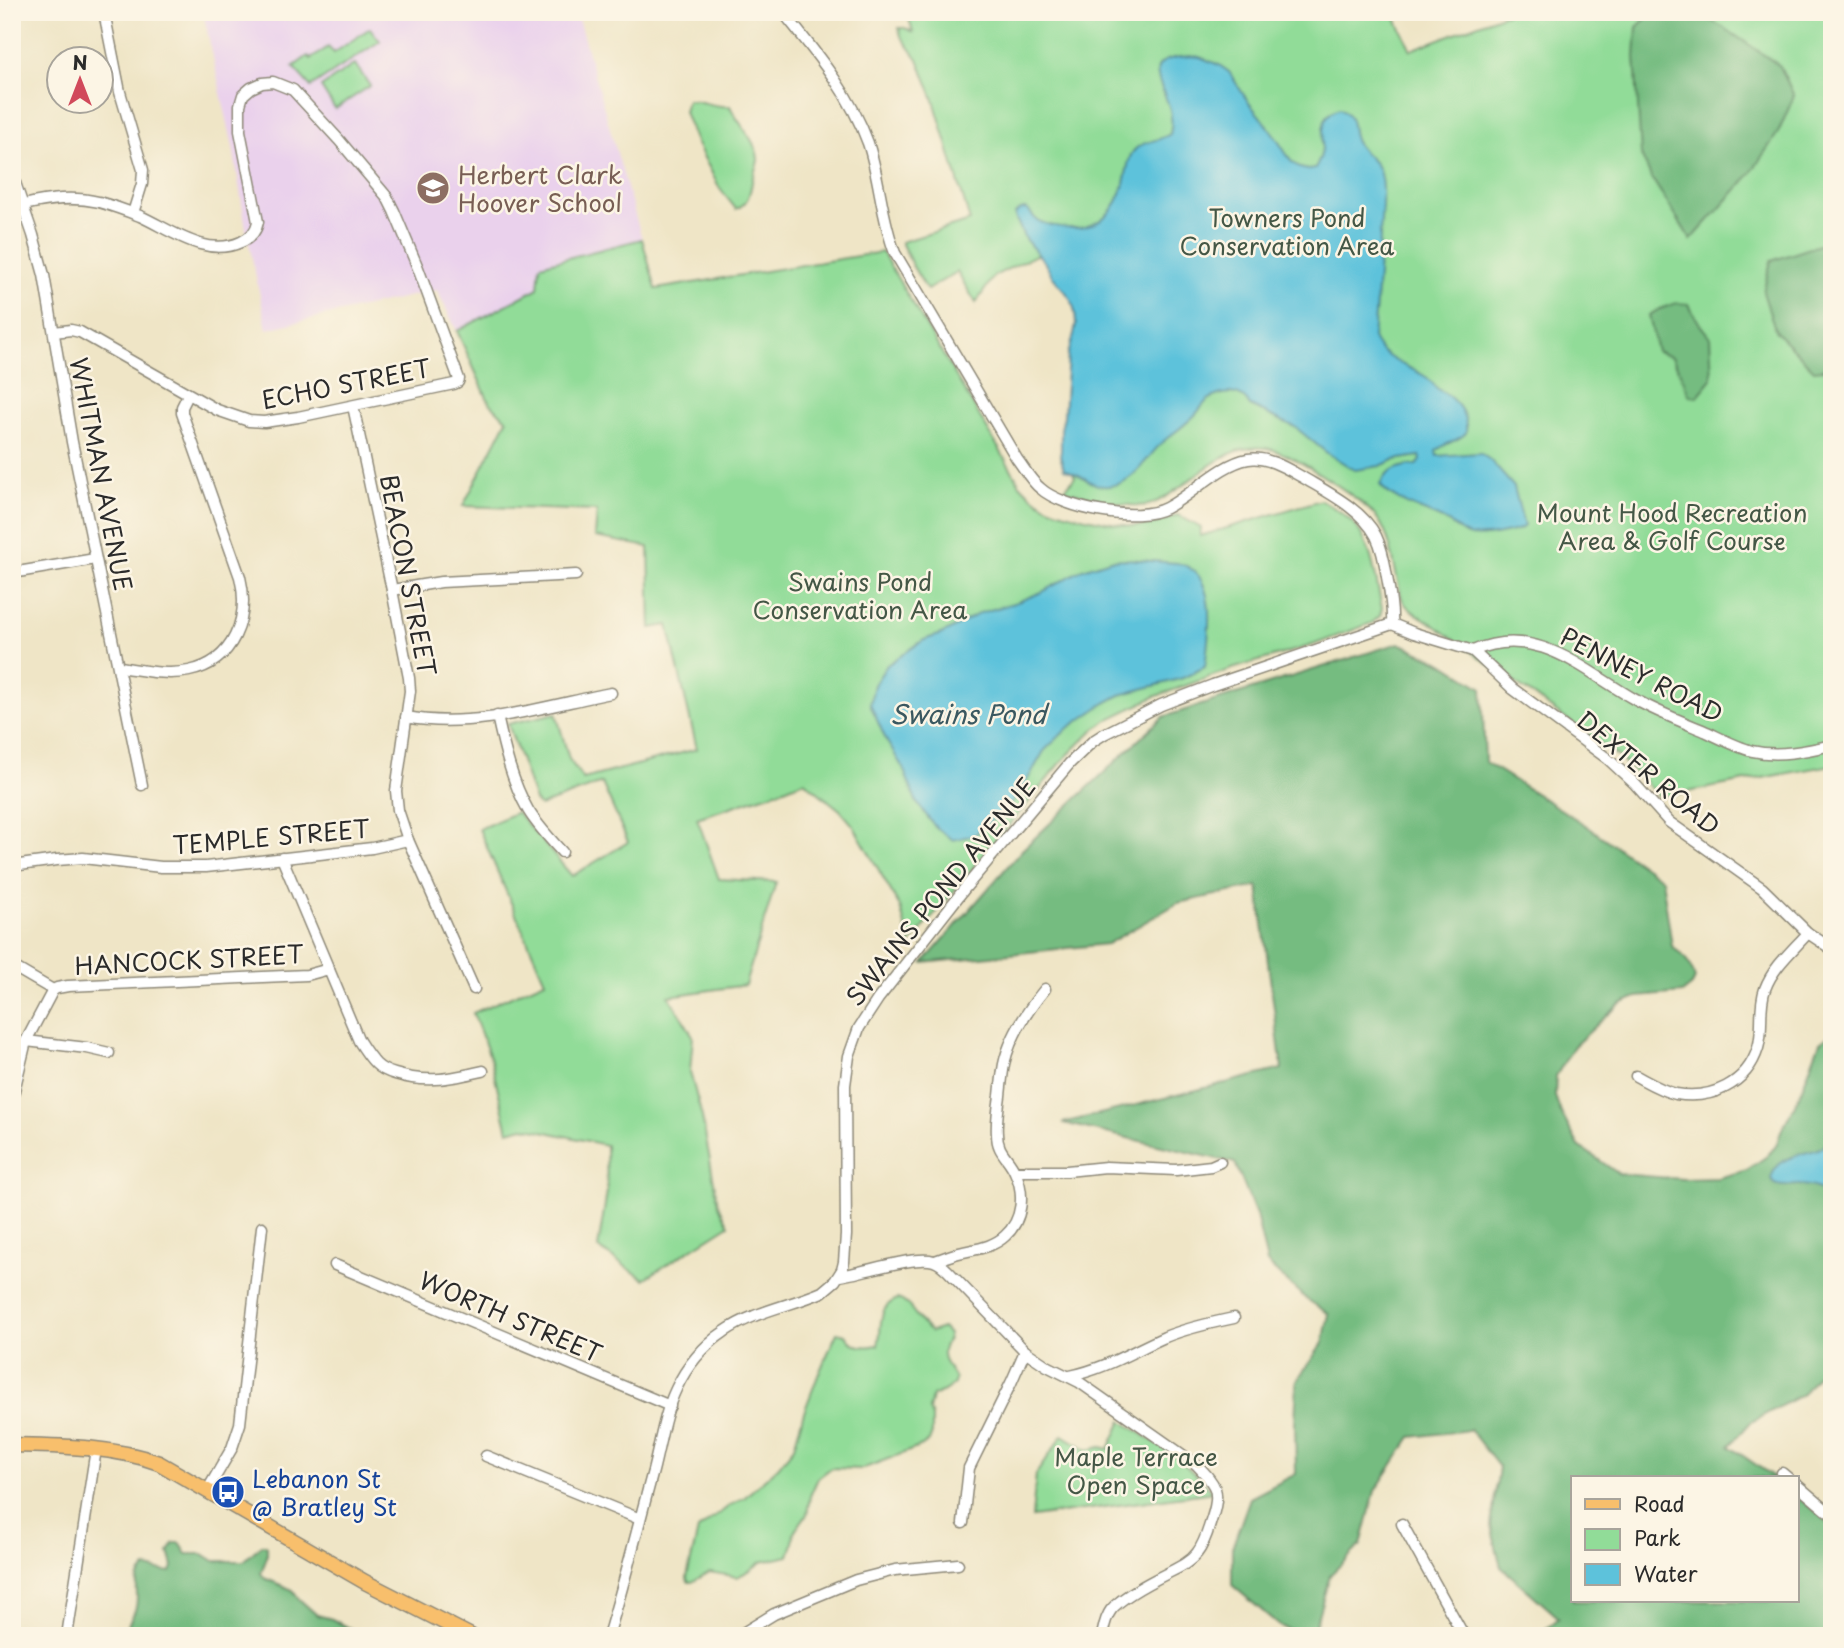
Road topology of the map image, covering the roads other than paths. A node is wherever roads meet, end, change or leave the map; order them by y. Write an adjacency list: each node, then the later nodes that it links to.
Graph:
1 (103, 12): 5 (street)
2 (783, 12): 13 (street)
3 (12, 174): 4 (street, WHITMAN AVENUE)
4 (24, 205): 5 (street); 6 (street, WHITMAN AVENUE)
5 (132, 213): 8 (street, ECHO STREET)
6 (54, 332): 7 (street, ECHO STREET); 9 (street, WHITMAN AVENUE)
7 (188, 395): 8 (street, ECHO STREET); 15 (street)
8 (353, 406): 12 (street, BEACON STREET)
9 (95, 559): 10 (street); 15 (street, WHITMAN AVENUE)
10 (12, 573)
11 (576, 575): 12 (street)
12 (393, 590): 18 (street, BEACON STREET)
13 (1392, 624): 14 (street); 42 (street, SWAINS POND AVENUE)
14 (1473, 651): 19 (street, PENNEY ROAD); 25 (street, DEXTER ROAD)
15 (119, 667): 20 (street, WHITMAN AVENUE)
16 (611, 692): 17 (street)
17 (497, 716): 18 (street); 22 (street)
18 (406, 717): 21 (street, BEACON STREET)
19 (1832, 746)
20 (142, 785)
21 (408, 840): 23 (street, TEMPLE STREET); 29 (street, BEACON STREET)
22 (562, 852)
23 (282, 858): 24 (street, TEMPLE STREET); 28 (street)
24 (12, 866)
25 (1808, 933): 26 (street, DEXTER ROAD); 35 (street)
26 (1832, 949)
27 (12, 966): 31 (street)
28 (328, 969): 31 (street, HANCOCK STREET); 34 (street)
29 (474, 989)
30 (1045, 989): 38 (street)
31 (53, 990): 32 (street)
32 (26, 1041): 33 (street); 36 (street)
33 (109, 1053)
34 (484, 1070)
35 (1636, 1076)
36 (12, 1098)
37 (1220, 1162): 38 (street)
38 (1015, 1171): 40 (street)
39 (262, 1227): 51 (street)
40 (935, 1261): 42 (street); 44 (street)
41 (335, 1265): 46 (street, WORTH STREET)
42 (839, 1276): 46 (street)
43 (1234, 1318): 45 (street)
44 (1025, 1351): 45 (street); 54 (street)
45 (1070, 1376): 61 (street)
46 (670, 1406): 53 (street)
47 (12, 1445): 48 (main road)
48 (96, 1449): 51 (main road); 58 (street)
49 (486, 1455): 53 (street)
50 (1798, 1486): 52 (street)
51 (207, 1491): 57 (main road)
52 (1832, 1516)
53 (640, 1519): 59 (street)
54 (963, 1522)
55 (1402, 1524): 62 (street)
56 (958, 1564): 60 (street)
57 (467, 1635)
58 (67, 1636)
59 (608, 1636)
60 (738, 1636)
61 (1102, 1636)
62 (1464, 1636)

